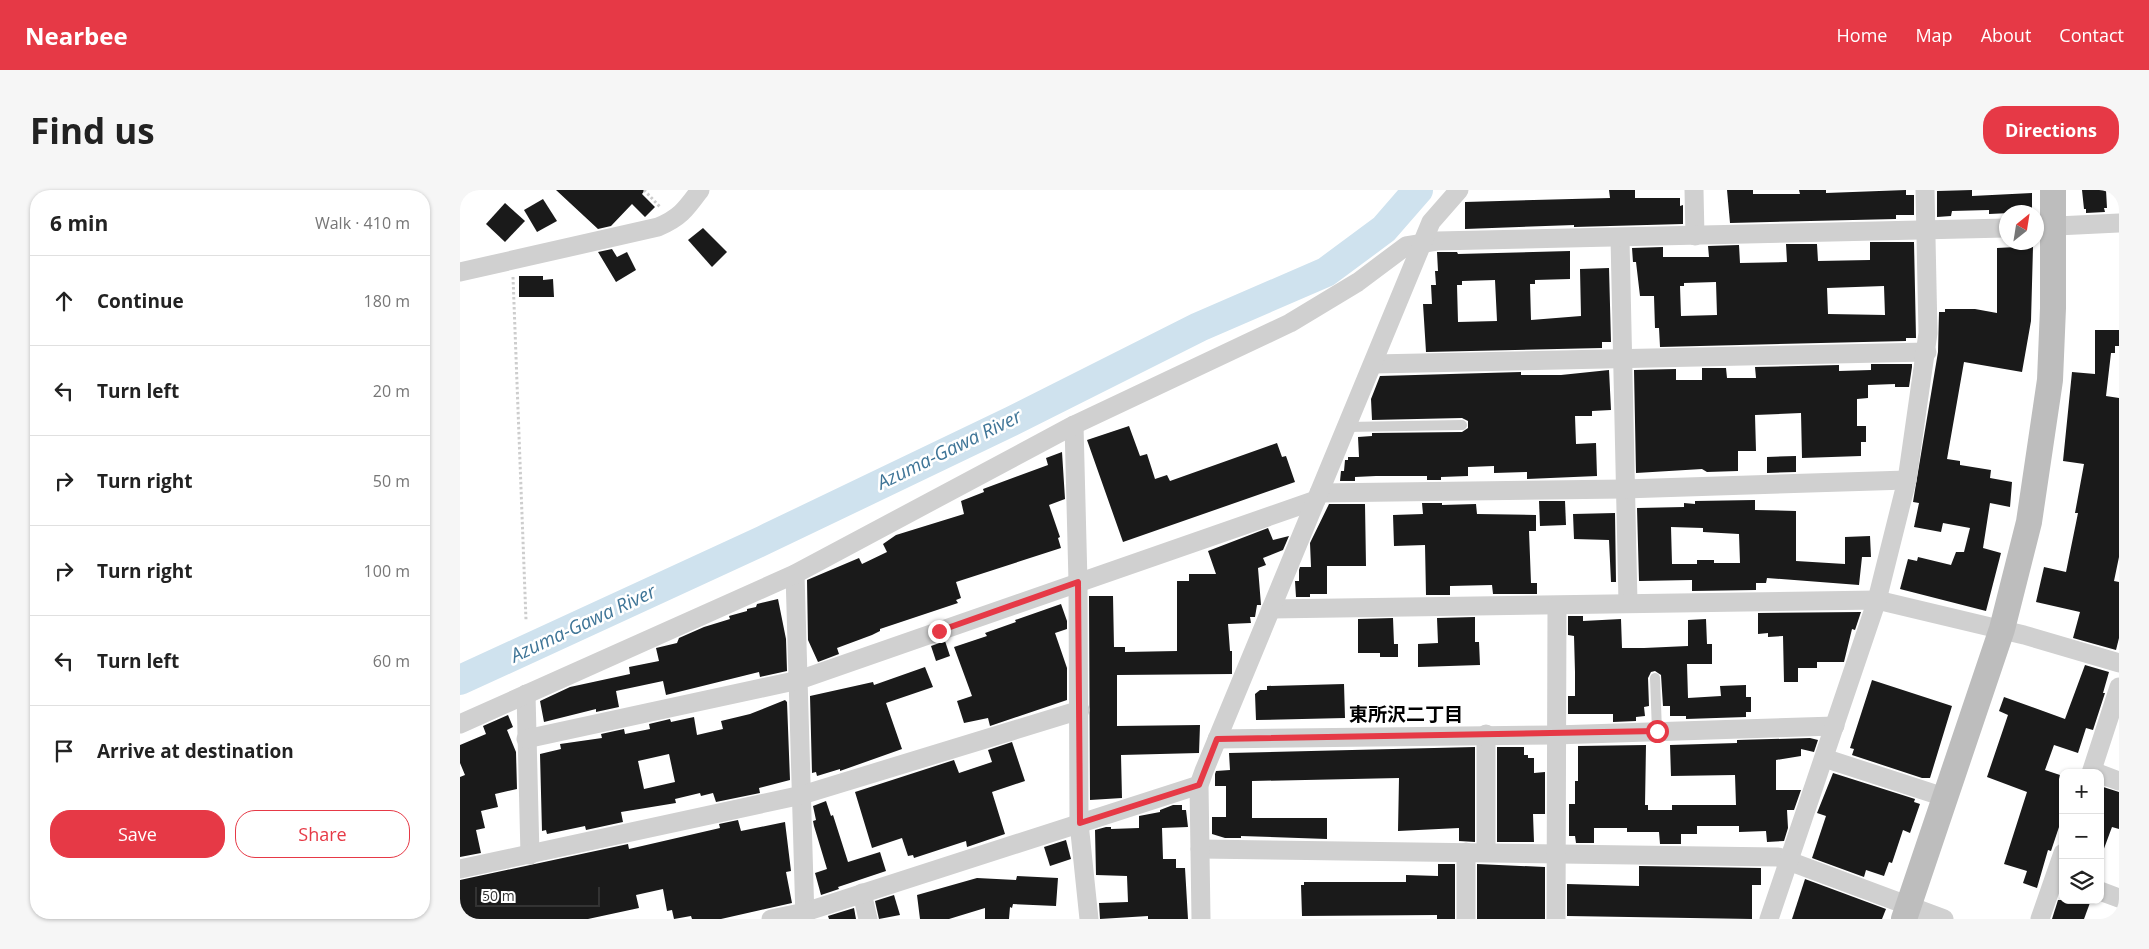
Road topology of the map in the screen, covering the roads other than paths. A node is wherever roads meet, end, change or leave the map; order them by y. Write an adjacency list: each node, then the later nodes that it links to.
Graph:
1 (700, 190): 13 (street)
2 (1459, 190): 12 (street)
3 (1694, 190): 10 (street)
4 (1925, 190): 9 (street)
5 (2053, 190): 7 (street)
6 (2119, 223): 7 (street)
7 (2045, 227): 29 (street)
8 (1999, 228): 9 (street)
9 (1926, 230): 10 (street); 14 (street)
10 (1695, 236): 11 (street)
11 (1620, 238): 12 (street); 15 (street)
12 (1422, 244): 16 (street); 17 (street)
13 (460, 272)
14 (1927, 352): 15 (street); 20 (street)
15 (1622, 358): 16 (street); 21 (street)
16 (1374, 364): 19 (street)
17 (1074, 425): 23 (street); 24 (street)
18 (1462, 425): 19 (lane)
19 (1347, 427): 22 (street)
20 (1907, 480): 21 (street); 25 (street)
21 (1624, 489): 22 (street); 26 (street)
22 (1318, 496): 24 (street); 28 (street)
23 (795, 574): 32 (street); 34 (street)
24 (1078, 582): 32 (street); 35 (street)
25 (1877, 600): 26 (street); 29 (street); 37 (street)
26 (1628, 603): 27 (street)
27 (1557, 606): 28 (street); 40 (street)
28 (1271, 609): 42 (street)
29 (2002, 629): 30 (street); 49 (street)
30 (2119, 663)
31 (1655, 678): 38 (lane)
32 (799, 680): 41 (street); 48 (street)
33 (2119, 687): 44 (street)
34 (526, 694): 36 (street); 41 (street)
35 (1080, 710): 48 (street); 50 (street)
36 (460, 724)
37 (1835, 726): 38 (street); 43 (street)
38 (1657, 731): 40 (street)
39 (1486, 734): 40 (street); 42 (street); 53 (street)
40 (1555, 735): 54 (street)
41 (526, 739): 55 (street)
42 (1217, 739): 47 (street)
43 (1824, 758): 49 (street); 56 (street)
44 (2096, 769)
45 (2104, 776): 46 (street)
46 (2119, 781)
47 (1199, 785): 50 (street); 51 (street)
48 (802, 795): 55 (street); 63 (street)
49 (1944, 797): 62 (street)
50 (1080, 823): 60 (street); 66 (street)
51 (1200, 849): 52 (street); 67 (street)
52 (1466, 852): 53 (street); 68 (street)
53 (1486, 852): 54 (street)
54 (1556, 854): 56 (street); 69 (street)
55 (530, 855): 57 (street)
56 (1789, 861): 62 (street); 70 (street)
57 (460, 869)
58 (2059, 875): 72 (street)
59 (2104, 892): 61 (street)
60 (862, 893): 63 (street); 65 (street)
61 (2119, 898)
62 (1906, 912): 71 (street)
63 (805, 915): 64 (street)
64 (771, 919)
65 (868, 919)
66 (1089, 919)
67 (1200, 919)
68 (1466, 919)
69 (1556, 919)
70 (1769, 919)
71 (1944, 919)
72 (2040, 919)

